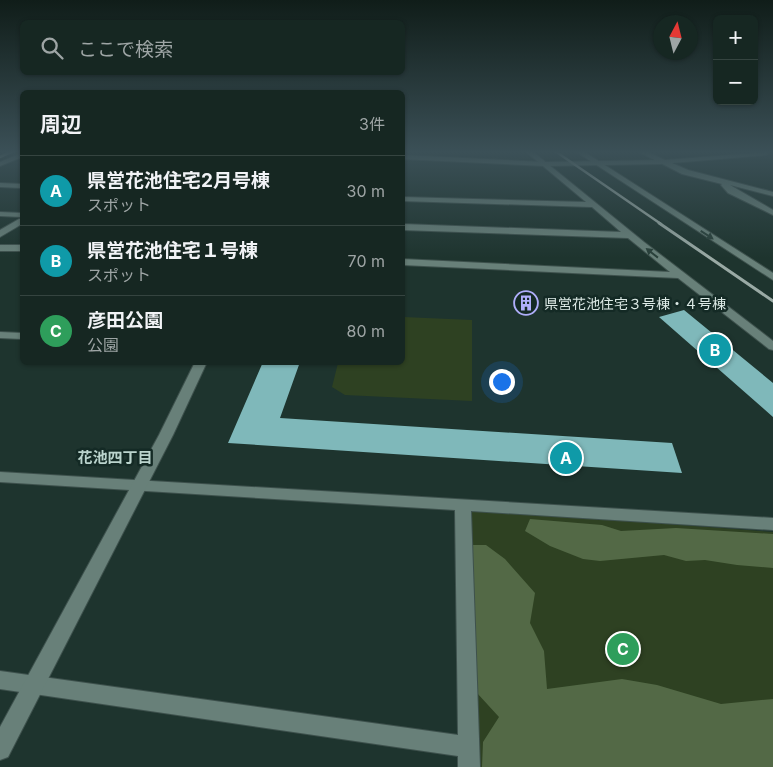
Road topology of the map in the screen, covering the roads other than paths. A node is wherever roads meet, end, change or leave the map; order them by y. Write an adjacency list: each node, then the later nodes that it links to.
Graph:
1 (572, 187): 7 (street)
2 (633, 187): 19 (street, one-way to 19)
3 (726, 187): 8 (street)
4 (742, 187): 5 (street)
5 (773, 194)
6 (405, 199): 7 (street)
7 (594, 205): 14 (street)
8 (773, 213)
9 (0, 214): 10 (street)
10 (20, 215)
11 (20, 222): 13 (street)
12 (405, 227): 14 (street)
13 (0, 234)
14 (630, 236): 18 (street, one-way to 14)
15 (0, 248): 16 (street)
16 (20, 248)
17 (405, 262): 18 (street)
18 (681, 275): 22 (street)
19 (773, 277)
20 (0, 335): 21 (street)
21 (20, 336)
22 (773, 348)
23 (200, 365): 25 (street)
24 (0, 477): 25 (street)
25 (139, 487): 26 (street); 29 (street)
26 (463, 506): 27 (street); 31 (street)
27 (773, 524)
28 (0, 680): 29 (street)
29 (34, 684): 30 (street); 31 (street)
30 (0, 749)
31 (469, 757)

